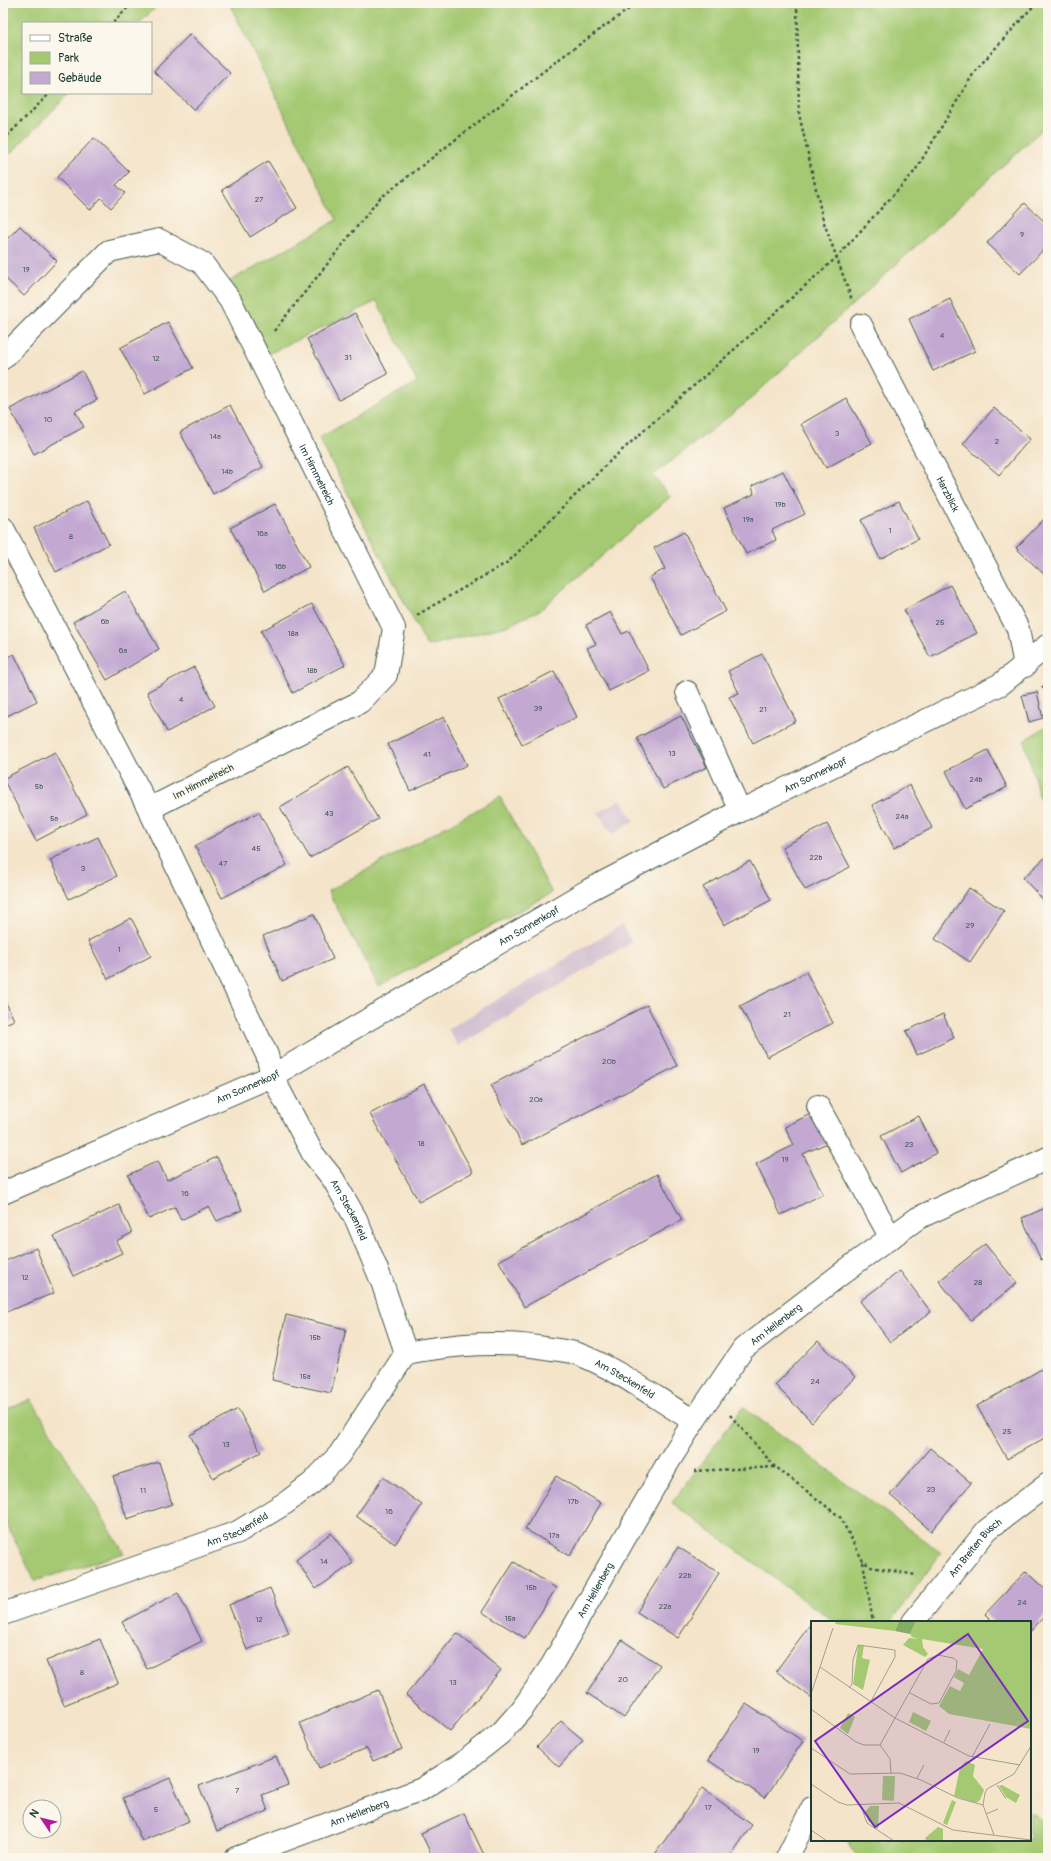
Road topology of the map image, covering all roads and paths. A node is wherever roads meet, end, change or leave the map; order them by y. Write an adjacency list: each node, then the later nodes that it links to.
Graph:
1 (132, 3): 5 (path)
2 (637, 3): 10 (path)
3 (797, 3): 8 (path)
4 (1036, 3): 8 (path)
5 (114, 22)
6 (49, 94): 7 (path)
7 (3, 140)
8 (836, 258): 9 (path); 13 (path)
9 (861, 325): 15 (street, Harzblick)
10 (257, 354): 11 (street, Im Himmelreich); 13 (street, Im Himmelreich)
11 (3, 358)
12 (3, 528): 17 (street)
13 (394, 628): 17 (street, Im Himmelreich)
14 (1048, 645): 15 (street, Am Sonnenkopf)
15 (1024, 666): 18 (street, Am Sonnenkopf)
16 (687, 692): 18 (street)
17 (149, 809): 19 (street)
18 (740, 810): 19 (street, Am Sonnenkopf)
19 (272, 1076): 22 (street, Am Sonnenkopf); 24 (street, Am Steckenfeld)
20 (818, 1106): 23 (street)
21 (1048, 1158): 23 (street, Am Hellenberg)
22 (3, 1193)
23 (890, 1238): 25 (street, Am Hellenberg)
24 (406, 1353): 26 (street, Am Steckenfeld); 32 (street, Am Steckenfeld)
25 (713, 1394): 26 (street, Am Hellenberg); 28 (path)
26 (694, 1421): 27 (street, Am Hellenberg)
27 (666, 1466): 28 (path); 37 (street, Am Hellenberg)
28 (776, 1467): 30 (path)
29 (1048, 1484): 31 (street, Am Breiten Busch)
30 (863, 1561): 31 (path); 33 (path)
31 (940, 1587): 34 (street, Am Breiten Busch)
32 (3, 1614)
33 (873, 1621)
34 (914, 1621)
35 (811, 1810): 36 (street)
36 (789, 1857)
37 (236, 1858)

